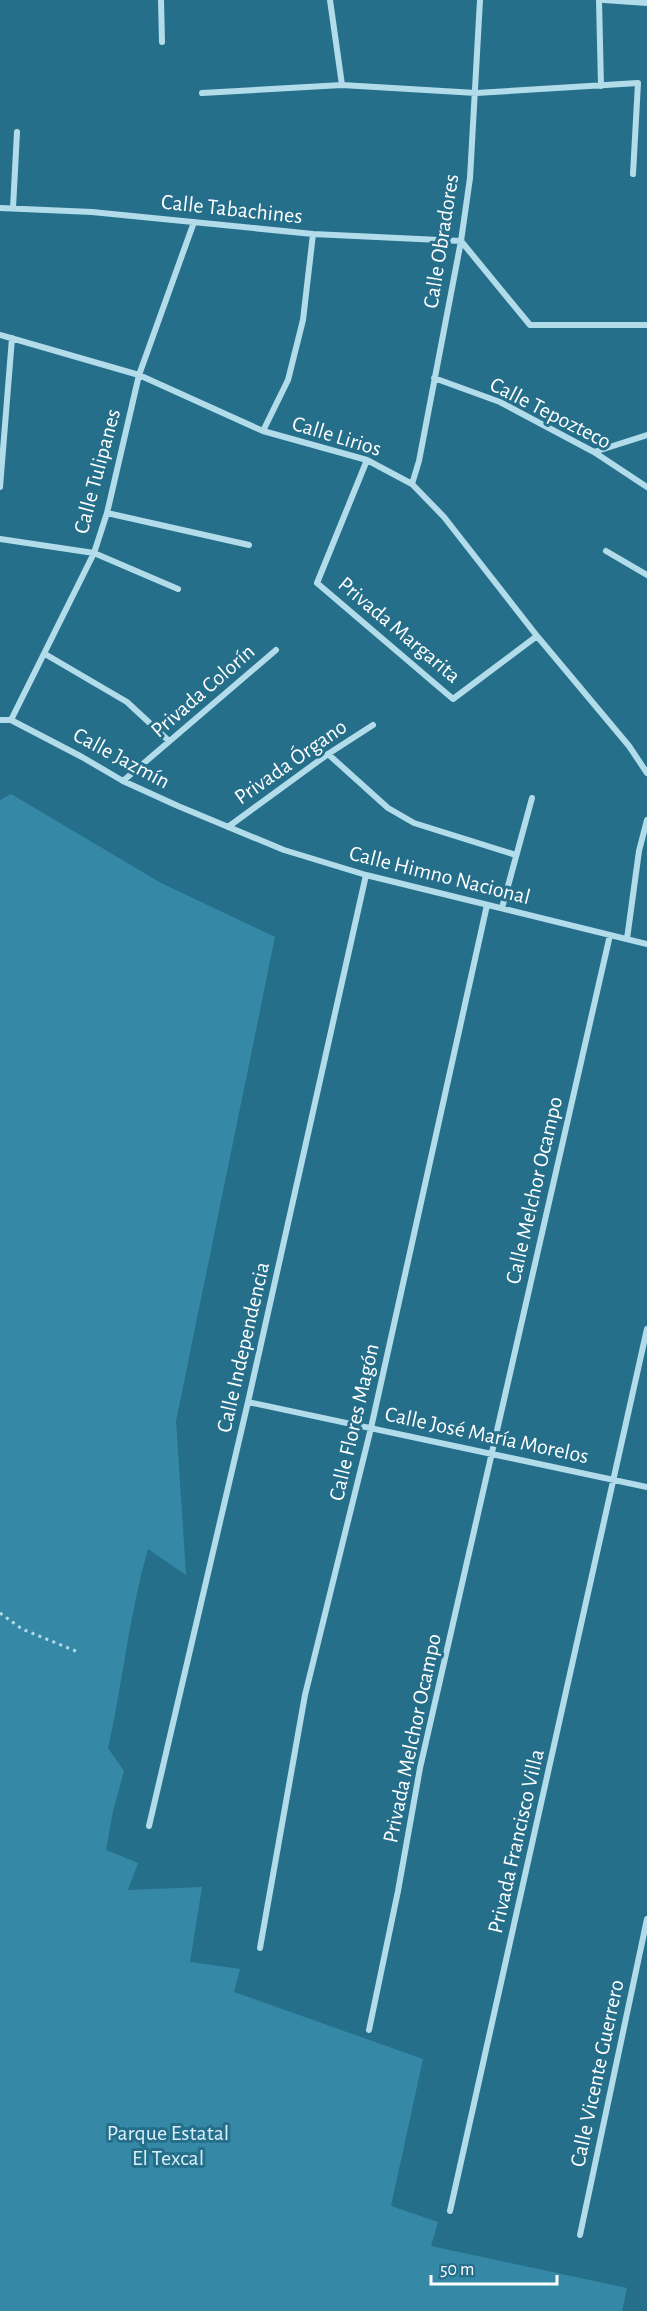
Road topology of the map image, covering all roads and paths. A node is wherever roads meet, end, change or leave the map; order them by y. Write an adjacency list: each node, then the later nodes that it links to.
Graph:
1 (161, 0): 7 (street)
2 (330, 0): 8 (street)
3 (480, 0): 11 (street, Calle Obradores)
4 (599, 0): 9 (street)
5 (604, 0): 6 (street)
6 (647, 3)
7 (162, 42)
8 (342, 85): 10 (street); 11 (street)
9 (601, 86): 11 (street); 13 (street)
10 (202, 93)
11 (476, 93): 18 (street, Calle Obradores)
12 (17, 132): 15 (street)
13 (633, 174)
14 (0, 208): 15 (street, Calle Tabachines)
15 (13, 208): 16 (street, Calle Tabachines)
16 (194, 222): 17 (street, Calle Tabachines); 22 (street, Calle Tulipanes)
17 (313, 234): 18 (street, Calle Tabachines); 24 (street)
18 (461, 241): 19 (street); 23 (street, Calle Obradores)
19 (647, 326)
20 (0, 335): 21 (street, Calle Lirios)
21 (12, 338): 22 (street, Calle Lirios); 29 (street)
22 (139, 375): 24 (street, Calle Lirios); 31 (street, Calle Tulipanes)
23 (434, 378): 26 (street, Calle Tepozteco); 28 (street, Calle Obradores)
24 (263, 431): 27 (street, Calle Lirios)
25 (647, 435): 26 (street)
26 (594, 452): 30 (street, Calle Tepozteco)
27 (367, 460): 28 (street, Calle Lirios); 38 (street, Privada Margarita)
28 (412, 484): 38 (street, Calle Lirios)
29 (0, 487)
30 (647, 487)
31 (107, 513): 33 (street); 35 (street, Calle Tulipanes)
32 (0, 539): 35 (street)
33 (249, 545)
34 (606, 551): 36 (street)
35 (93, 553): 37 (street); 40 (street, Calle Tulipanes)
36 (647, 575)
37 (177, 589)
38 (537, 636): 46 (street, Calle Lirios)
39 (276, 650): 44 (street, Privada Colorín)
40 (45, 654): 42 (street, Calle Tulipanes); 44 (street)
41 (0, 720): 42 (street, Calle Jazmín)
42 (11, 720): 47 (street, Calle Jazmín)
43 (374, 725): 45 (street, Privada Órgano)
44 (169, 741): 47 (street, Privada Colorín)
45 (328, 754): 50 (street, Privada Órgano); 51 (street)
46 (647, 773)
47 (123, 781): 50 (street, Calle Jazmín)
48 (531, 798): 51 (street)
49 (647, 820): 56 (street)
50 (228, 827): 52 (street, Calle Himno Nacional)
51 (516, 855): 54 (street)
52 (366, 875): 53 (street, Calle Himno Nacional); 59 (street, Calle Independencia)
53 (487, 905): 54 (street, Calle Himno Nacional); 60 (street, Calle Flores Magón)
54 (502, 908): 55 (street, Calle Himno Nacional)
55 (610, 935): 56 (street, Calle Himno Nacional); 61 (street, Calle Melchor Ocampo)
56 (627, 939): 57 (street, Calle Himno Nacional)
57 (647, 944)
58 (647, 1329): 62 (street, Privada Francisco Villa)
59 (248, 1402): 60 (street, Calle José María Morelos); 66 (street, Calle Independencia)
60 (371, 1428): 61 (street, Calle José María Morelos); 68 (street, Calle Flores Magón)
61 (492, 1454): 62 (street, Calle José María Morelos); 69 (street, Privada Melchor Ocampo)
62 (613, 1479): 63 (street, Calle José María Morelos); 70 (street, Privada Francisco Villa)
63 (647, 1487)
64 (0, 1613): 65 (path)
65 (78, 1652)
66 (149, 1826)
67 (647, 1919): 71 (street, Calle Vicente Guerrero)
68 (260, 1948)
69 (369, 2030)
70 (450, 2211)
71 (580, 2235)

